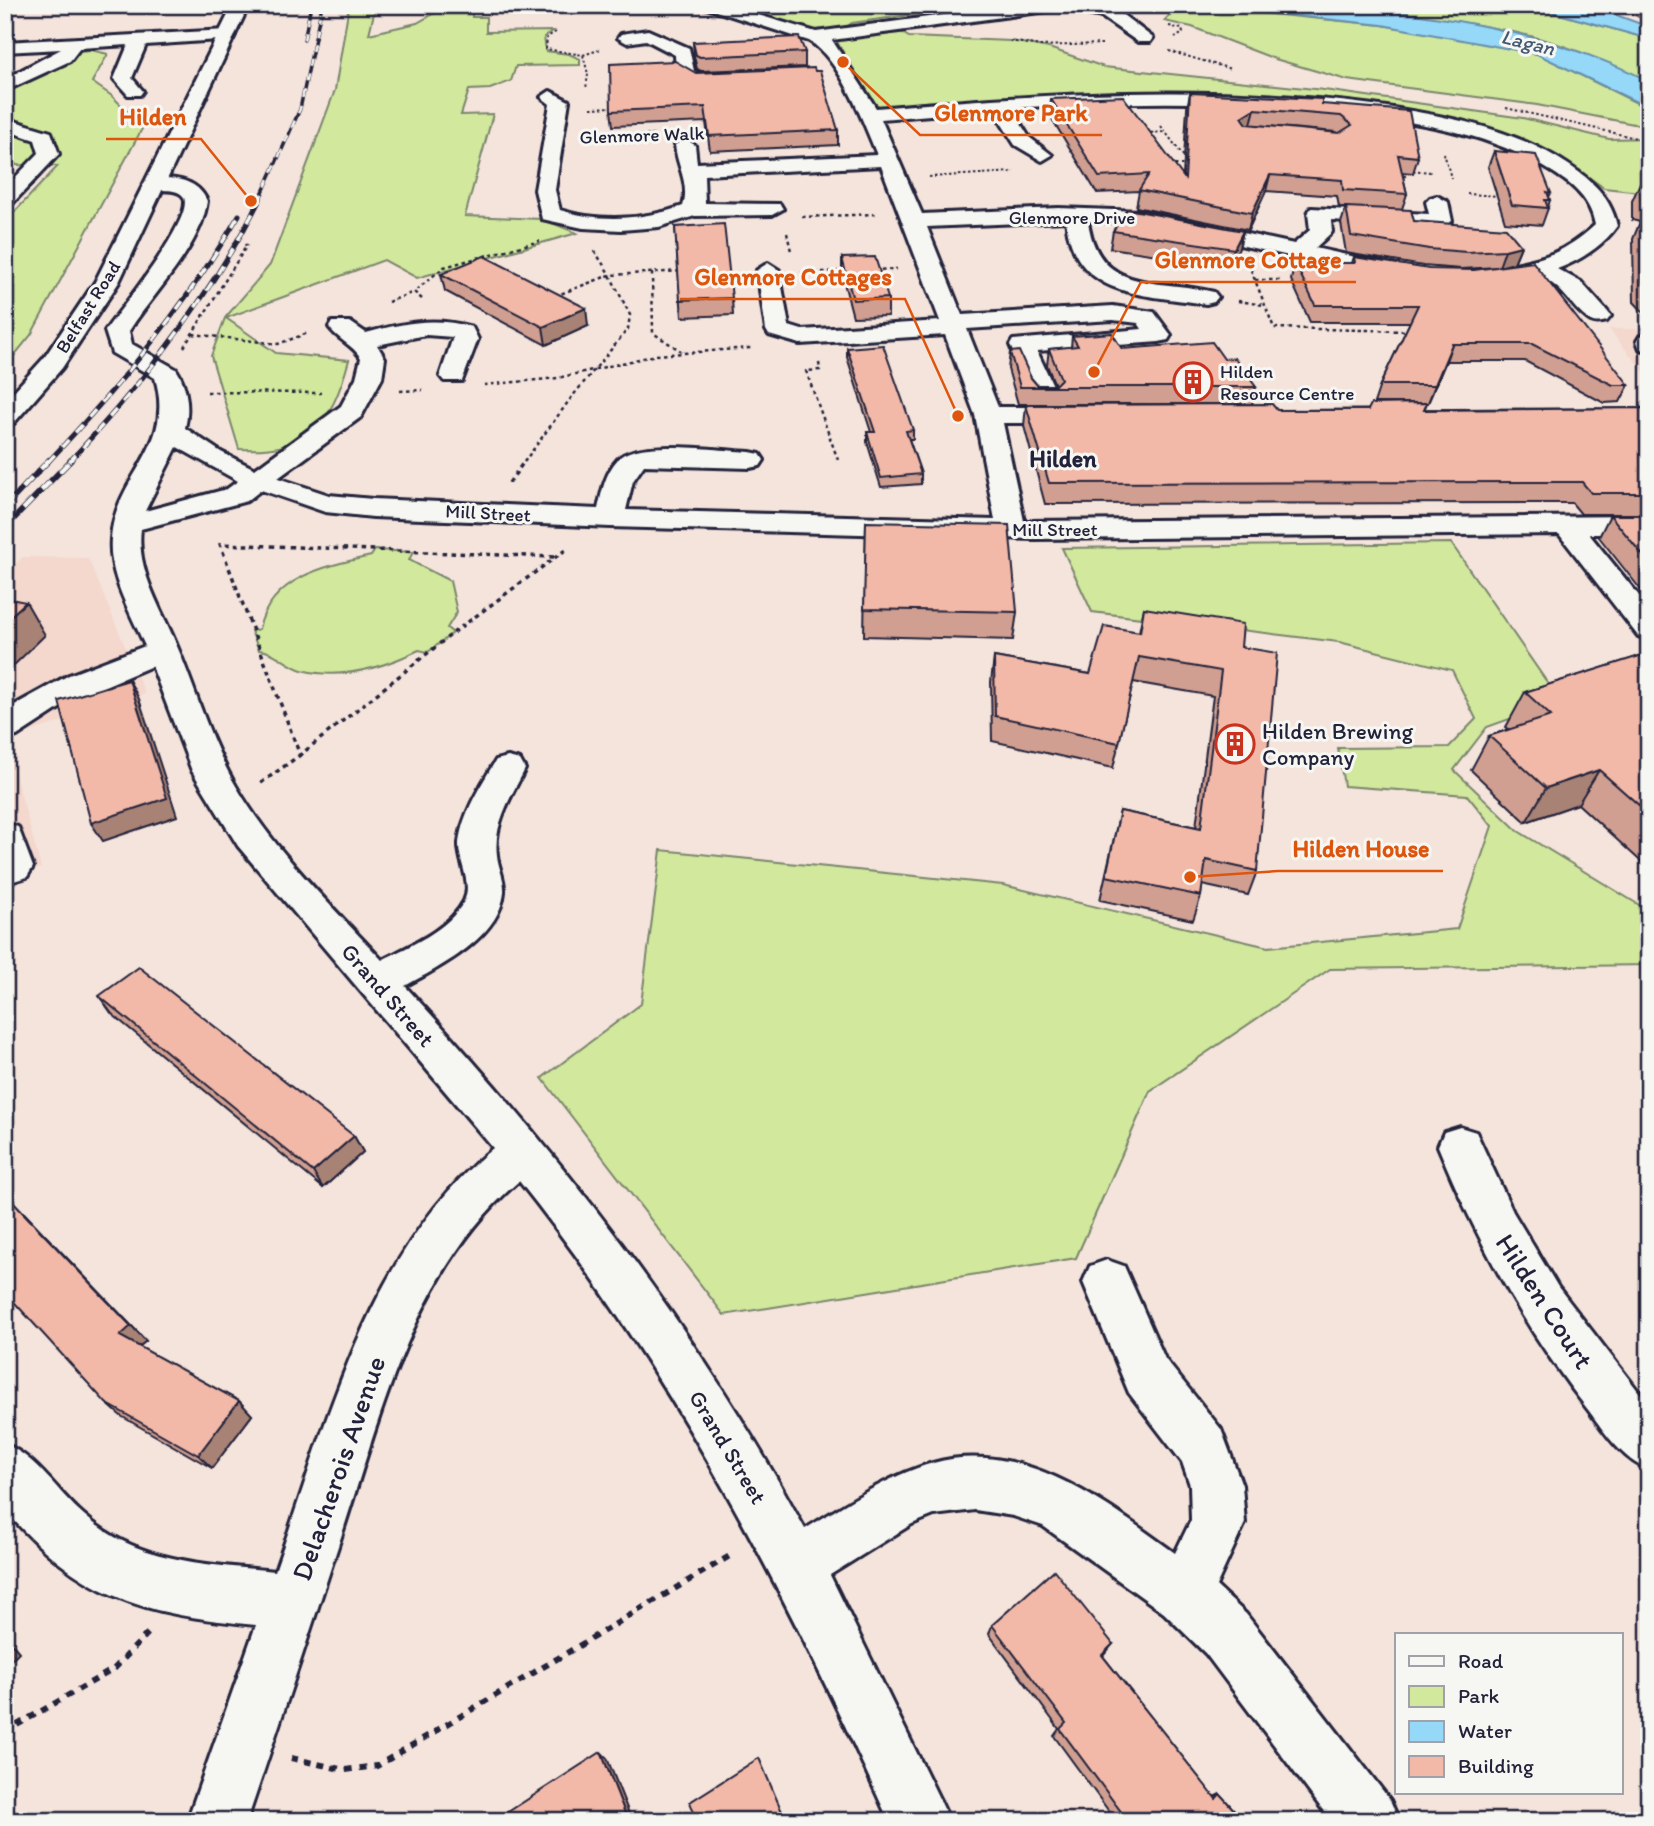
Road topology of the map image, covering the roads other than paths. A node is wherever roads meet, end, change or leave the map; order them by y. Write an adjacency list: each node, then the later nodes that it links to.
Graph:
1 (242, 5): 8 (main road, Belfast Road)
2 (555, 5): 3 (main road)
3 (590, 5)
4 (705, 5): 9 (main road)
5 (1058, 5): 9 (main road)
6 (1066, 5): 7 (main road)
7 (1139, 29)
8 (228, 35): 11 (main road); 27 (main road, Belfast Road)
9 (815, 37): 20 (main road)
10 (628, 38): 14 (main road)
11 (139, 40): 12 (main road); 16 (main road)
12 (74, 43): 13 (main road); 15 (main road)
13 (5, 47)
14 (750, 78)
15 (5, 86)
16 (134, 91)
17 (550, 97): 30 (main road, Glenmore Walk)
18 (998, 103): 19 (main road); 20 (main road); 24 (main road)
19 (1350, 107): 22 (main road); 35 (main road)
20 (870, 114): 26 (main road)
21 (5, 124): 29 (main road)
22 (1340, 129)
23 (685, 145): 25 (main road, Glenmore Walk)
24 (1042, 155)
25 (692, 169): 26 (main road); 30 (main road, Glenmore Walk)
26 (893, 170): 33 (main road)
27 (154, 185): 46 (main road, Belfast Road); 47 (main road, Grand Street)
28 (1447, 198): 34 (main road)
29 (5, 200)
30 (692, 210): 31 (main road)
31 (778, 213)
32 (1076, 214): 33 (main road, Glenmore Drive); 34 (main road, Glenmore Drive); 39 (main road)
33 (913, 216): 41 (main road)
34 (1298, 251): 37 (main road, Glenmore Drive)
35 (1540, 269): 38 (main road); 40 (main road)
36 (768, 272): 41 (main road)
37 (1418, 275)
38 (1464, 277)
39 (1206, 296)
40 (1599, 316)
41 (954, 325): 43 (main road); 44 (main road)
42 (453, 376): 49 (main road)
43 (1044, 394)
44 (988, 415): 45 (main road); 54 (main road)
45 (1101, 415)
46 (5, 416)
47 (172, 432): 49 (main road, Mill Street); 51 (main road, Grand Street)
48 (750, 460): 50 (main road)
49 (255, 479): 50 (main road, Mill Street); 51 (main road)
50 (612, 519): 54 (main road, Mill Street)
51 (127, 524): 56 (main road, Grand Street)
52 (1649, 525): 53 (main road, Mill Street)
53 (1568, 527): 54 (main road, Mill Street); 55 (main road)
54 (1011, 529)
55 (1649, 629)
56 (163, 651): 57 (main road); 59 (main road, Grand Street)
57 (5, 728)
58 (508, 769): 59 (main road)
59 (378, 982): 61 (main road, Grand Street)
60 (1460, 1146): 63 (main road, Hilden Court)
61 (523, 1151): 65 (main road, Grand Street); 67 (main road, Delacherois Avenue)
62 (1107, 1282): 66 (main road)
63 (1649, 1444)
64 (5, 1470): 67 (main road)
65 (786, 1547): 66 (main road); 69 (main road, Grand Street)
66 (1184, 1593): 70 (main road)
67 (292, 1601): 68 (main road, Delacherois Avenue)
68 (217, 1821)
69 (920, 1821)
70 (1369, 1821)

